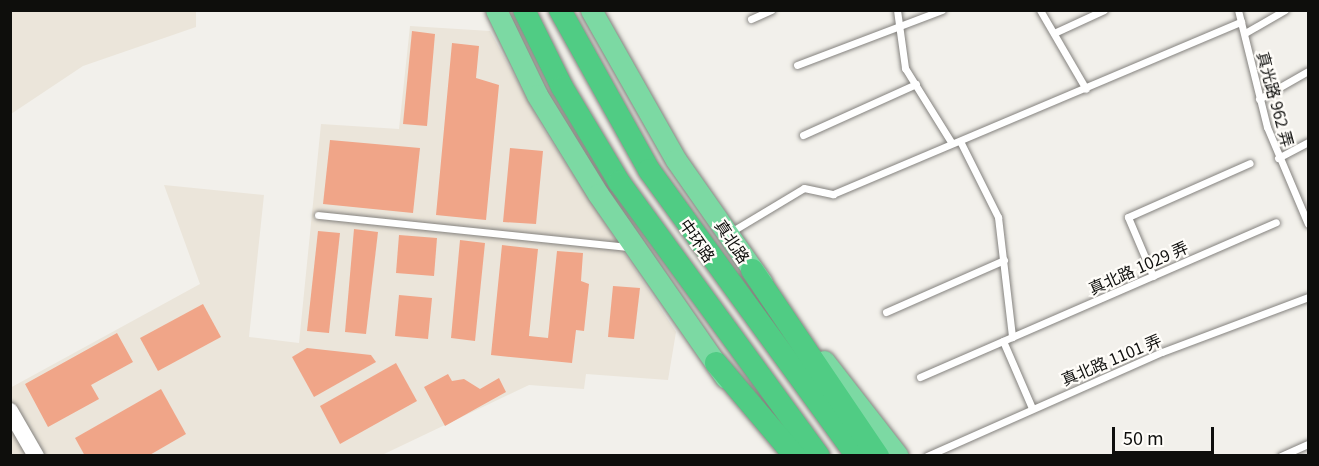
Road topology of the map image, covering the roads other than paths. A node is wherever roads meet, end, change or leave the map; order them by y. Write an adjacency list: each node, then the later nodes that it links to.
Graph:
1 (496, 10): 33 (main road)
2 (524, 10): 49 (highway, 中环路)
3 (560, 10): 50 (highway, 中环路)
4 (591, 10): 32 (main road, 真北路)
5 (771, 10): 12 (lane)
6 (897, 10): 14 (lane)
7 (942, 10): 14 (lane)
8 (1040, 10): 15 (lane)
9 (1104, 10): 15 (lane)
10 (1238, 10): 13 (lane, 真光路 962 弄)
11 (1286, 10): 16 (lane)
12 (751, 19)
13 (1241, 22): 16 (lane, 真光路 962 弄); 20 (lane)
14 (901, 29): 17 (lane); 19 (lane)
15 (1054, 33): 20 (lane)
16 (1245, 33): 21 (lane, 真光路 962 弄)
17 (797, 65)
18 (1308, 71): 21 (lane)
19 (916, 84): 22 (lane); 23 (lane)
20 (1086, 89): 25 (lane)
21 (1259, 99): 26 (lane, 真光路 962 弄)
22 (803, 135)
23 (951, 142): 25 (lane); 32 (lane)
24 (1308, 142): 26 (lane)
25 (960, 143): 34 (lane)
26 (1278, 158): 28 (lane, 真光路 962 弄)
27 (1250, 164): 36 (lane)
28 (1306, 214): 31 (lane, 真光路 962 弄)
29 (318, 215): 33 (lane)
30 (1276, 222): 36 (lane, 真北路 1029 弄)
31 (1308, 224)
32 (728, 234): 35 (main road, 真北路)
33 (634, 248): 41 (main road)
34 (1004, 260): 38 (lane); 39 (lane)
35 (752, 270): 51 (highway); 52 (main road, 真北路)
36 (1153, 276): 39 (lane, 真北路 1029 弄)
37 (1308, 297): 43 (lane, 真北路 1101 弄)
38 (886, 312)
39 (1012, 337): 40 (lane, 真北路 1029 弄)
40 (1003, 341): 42 (lane, 真北路 1029 弄); 43 (lane)
41 (716, 363): 47 (main road); 48 (highway)
42 (920, 377)
43 (1031, 404): 53 (lane, 真北路 1101 弄)
44 (10, 411): 46 (street)
45 (1308, 444): 54 (lane)
46 (36, 456)
47 (782, 456)
48 (795, 456)
49 (819, 456)
50 (857, 456)
51 (878, 456)
52 (898, 456)
53 (927, 456)
54 (1281, 456)

